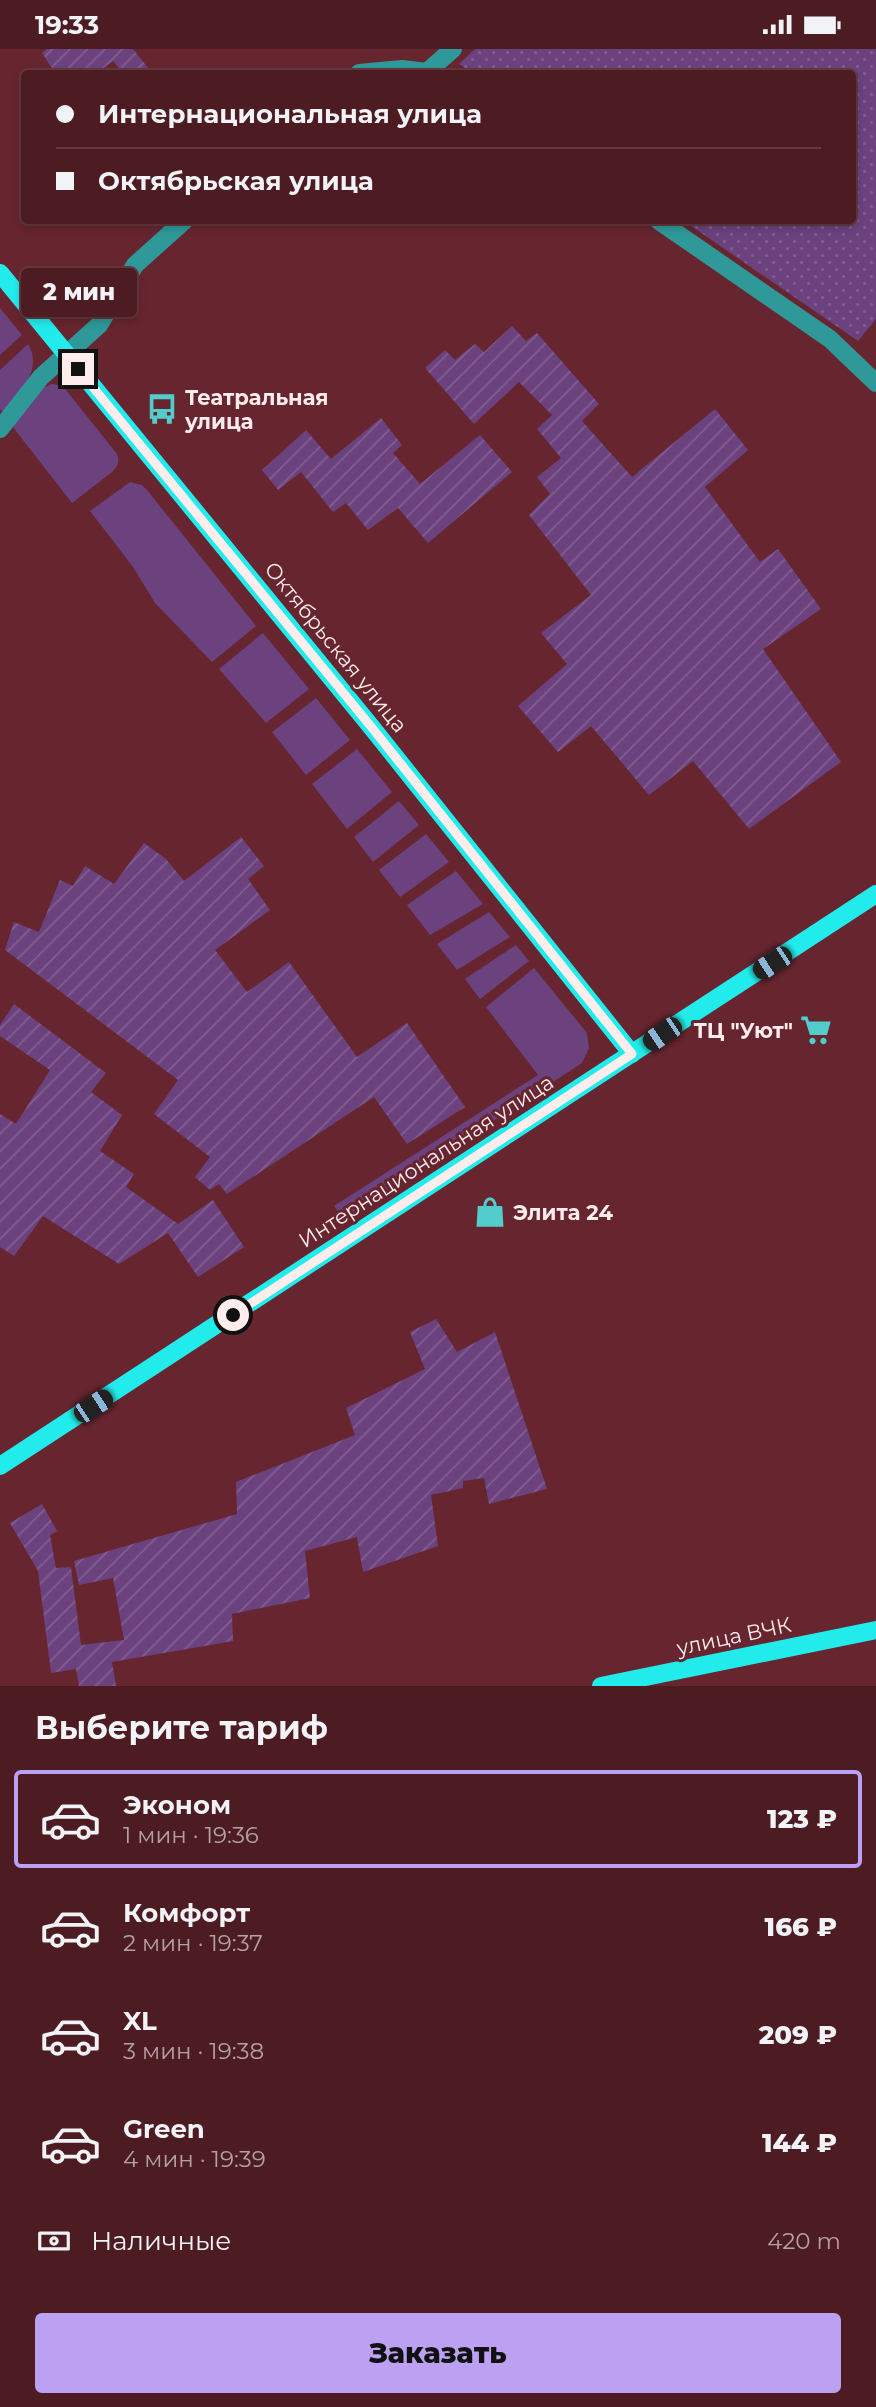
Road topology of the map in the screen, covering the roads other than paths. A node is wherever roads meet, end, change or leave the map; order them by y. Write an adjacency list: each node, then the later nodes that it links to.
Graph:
1 (453, 49): 4 (street)
2 (391, 70): 3 (street)
3 (412, 70)
4 (434, 70)
5 (181, 224): 8 (street)
6 (663, 224): 9 (street)
7 (0, 273): 8 (main road, Октябрьская улица)
8 (65, 354): 10 (street); 12 (main road, Октябрьская улица)
9 (876, 383)
10 (0, 429)
11 (876, 894): 12 (main road, Интернациональная улица)
12 (632, 1054): 13 (main road, Интернациональная улица)
13 (0, 1467)
14 (876, 1630): 15 (main road, улица ВЧК)
15 (601, 1686)

